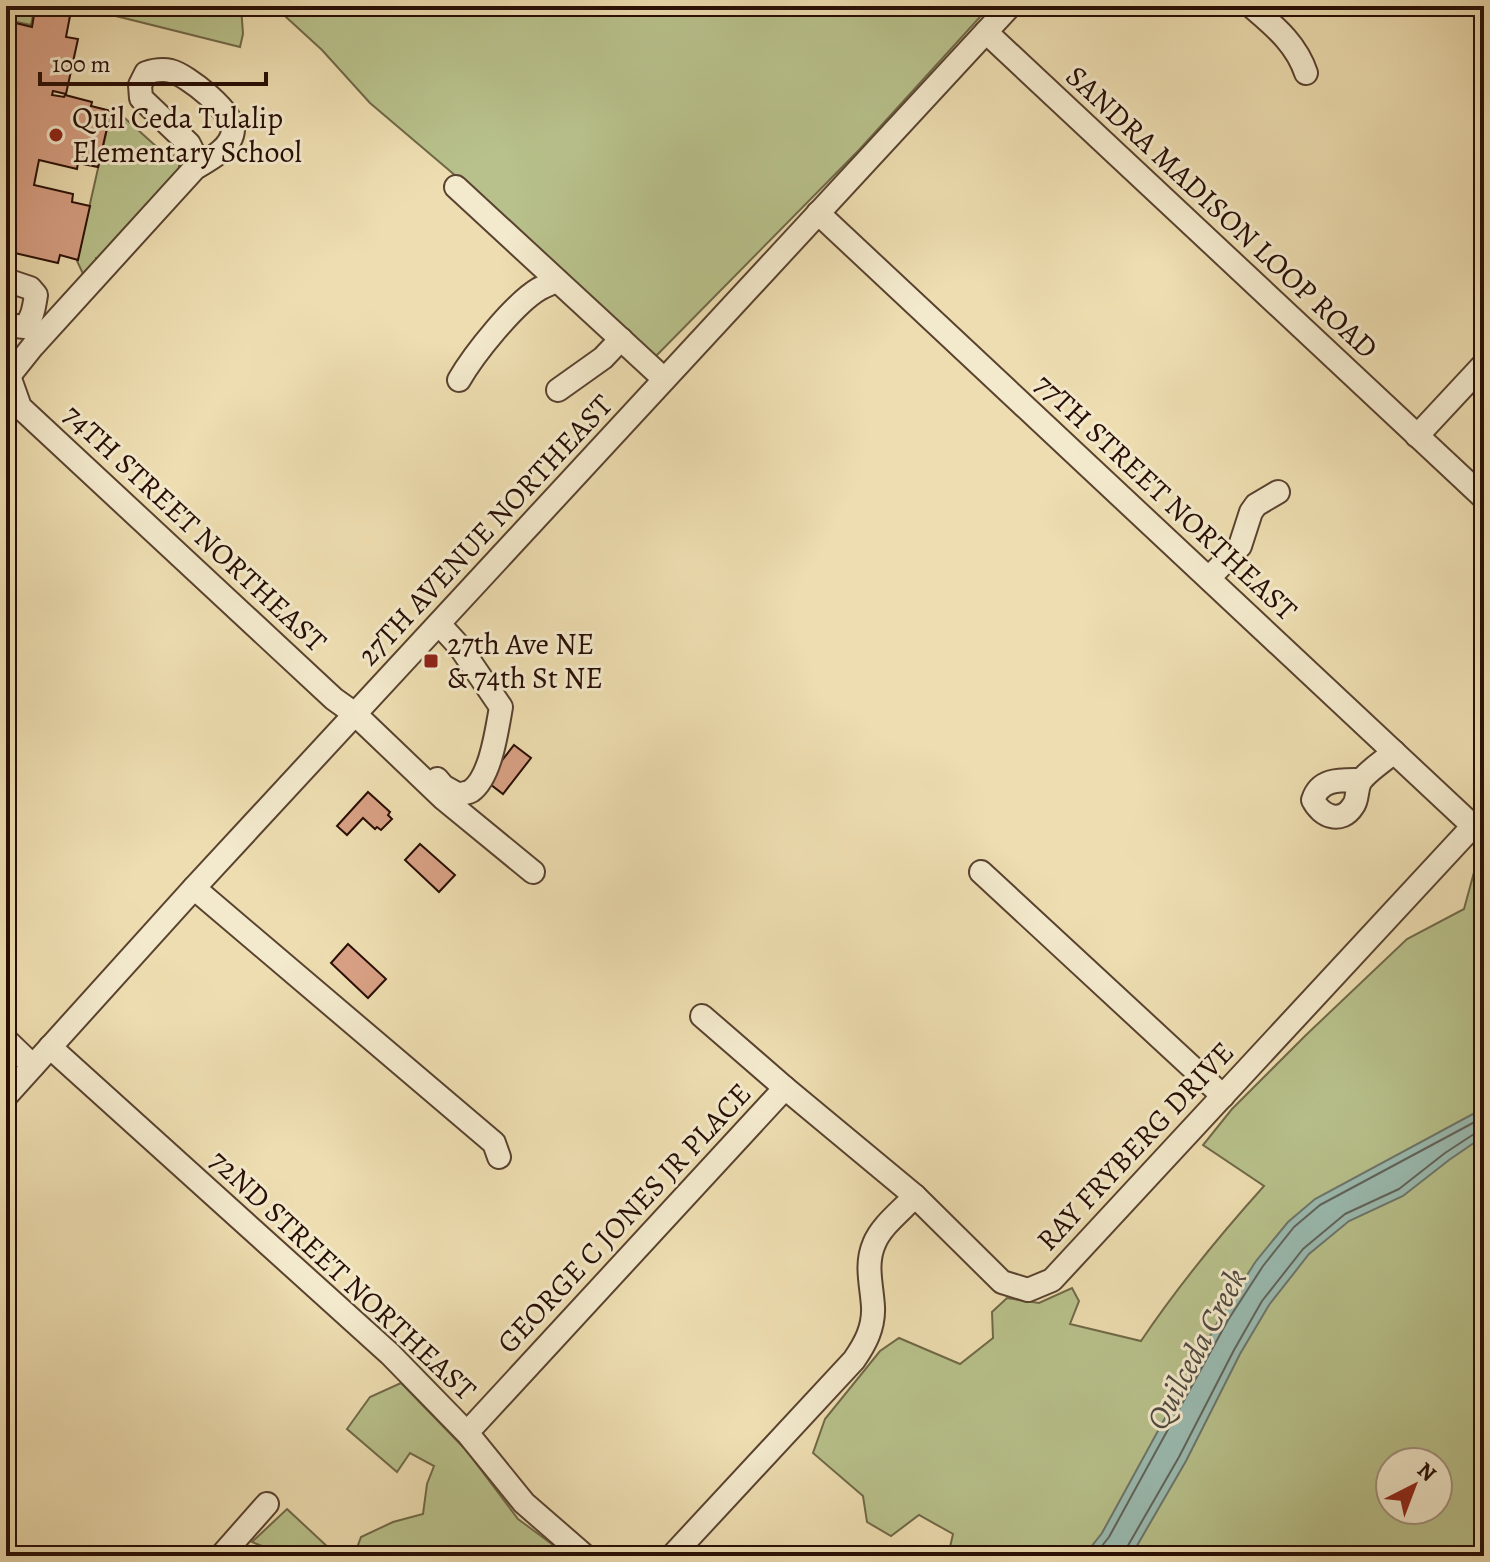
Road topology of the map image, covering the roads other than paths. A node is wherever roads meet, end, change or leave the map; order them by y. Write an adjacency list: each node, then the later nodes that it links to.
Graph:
1 (1010, 6): 3 (street, 27TH AVENUE NORTHEAST)
2 (1251, 6): 4 (street)
3 (986, 32): 7 (street, 27TH AVENUE NORTHEAST); 18 (street, SANDRA MADISON LOOP ROAD)
4 (1306, 73)
5 (195, 168): 5 (street); 10 (street)
6 (456, 187): 9 (street)
7 (818, 213): 14 (street, 27TH AVENUE NORTHEAST); 21 (street, 77TH STREET NORTHEAST)
8 (6, 280): 10 (street)
9 (557, 281): 11 (street); 15 (street)
10 (21, 333): 13 (street)
11 (621, 339): 14 (street); 16 (street)
12 (1484, 364): 18 (street)
13 (8, 375): 17 (street, 74TH STREET NORTHEAST)
14 (664, 379): 22 (street, 27TH AVENUE NORTHEAST)
15 (459, 380)
16 (558, 390)
17 (14, 412): 23 (street, 74TH STREET NORTHEAST)
18 (1417, 436): 20 (street, SANDRA MADISON LOOP ROAD)
19 (1278, 492): 21 (street)
20 (1484, 498)
21 (1209, 578): 24 (street, 77TH STREET NORTHEAST)
22 (439, 624): 23 (street, 27TH AVENUE NORTHEAST); 23 (street)
23 (359, 710): 27 (street, 74TH STREET NORTHEAST); 29 (street, 27TH AVENUE NORTHEAST)
24 (1394, 752): 25 (street); 26 (street, 77TH STREET NORTHEAST)
25 (1361, 780)
26 (1478, 826): 36 (street, RAY FRYBERG DRIVE)
27 (533, 872)
28 (981, 872): 36 (street)
29 (194, 888): 32 (street, 27TH AVENUE NORTHEAST); 37 (street)
30 (702, 1016): 34 (street, RAY FRYBERG DRIVE)
31 (6, 1040): 33 (street)
32 (50, 1047): 33 (street, 27TH AVENUE NORTHEAST); 42 (street, 72ND STREET NORTHEAST)
33 (33, 1066): 35 (street, 27TH AVENUE NORTHEAST)
34 (785, 1088): 38 (street, RAY FRYBERG DRIVE); 39 (street, GEORGE C JONES JR PLACE)
35 (6, 1096)
36 (1223, 1096): 38 (street, RAY FRYBERG DRIVE)
37 (499, 1157)
38 (915, 1196): 43 (street)
39 (475, 1424)
40 (267, 1504): 41 (street)
41 (221, 1556)
42 (585, 1556)
43 (672, 1556)

